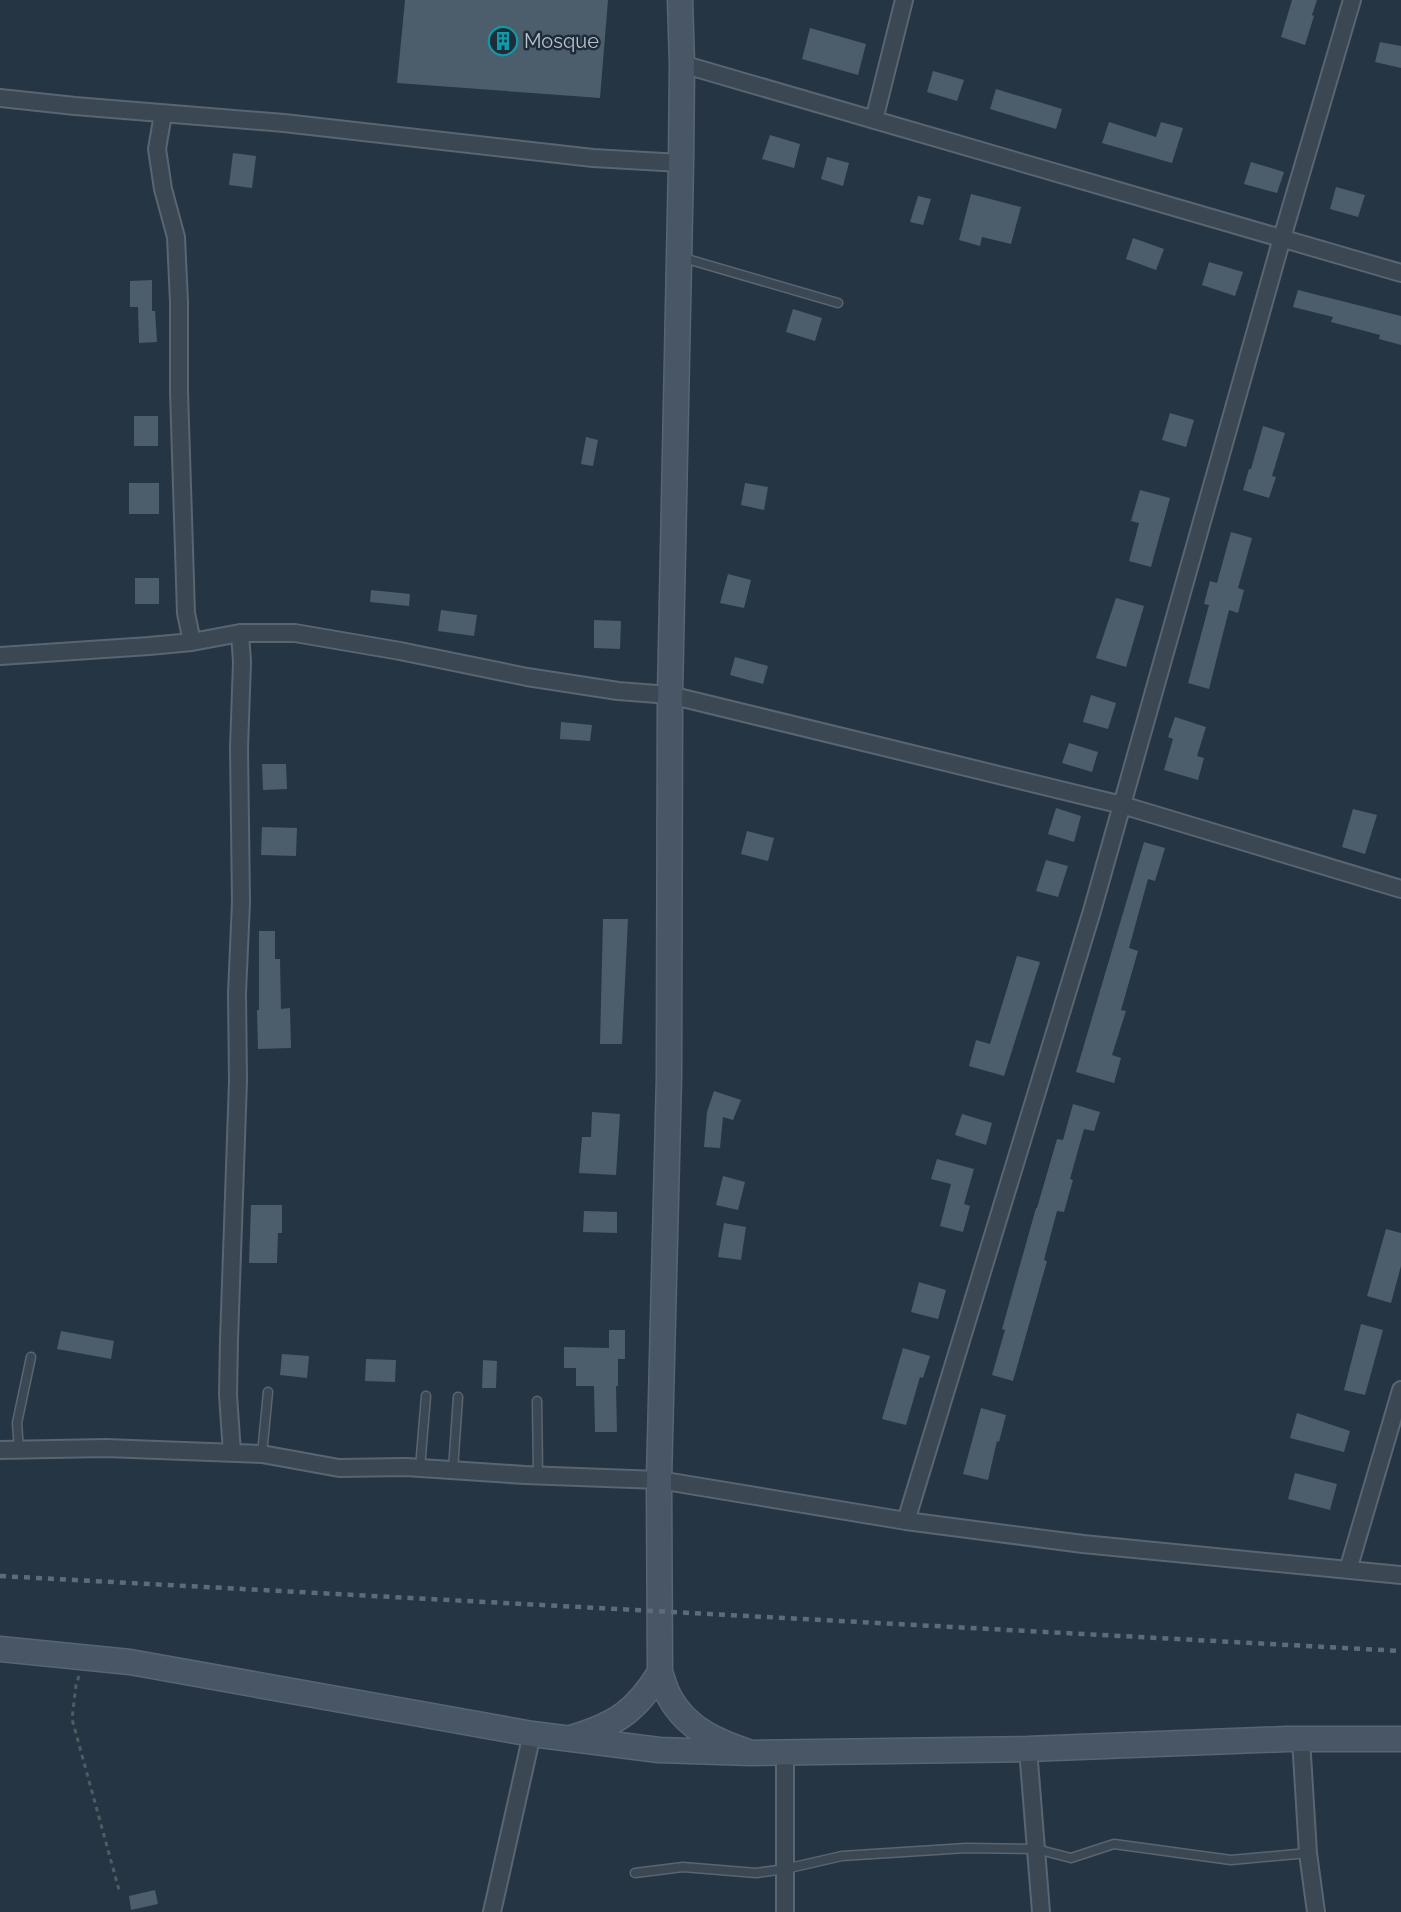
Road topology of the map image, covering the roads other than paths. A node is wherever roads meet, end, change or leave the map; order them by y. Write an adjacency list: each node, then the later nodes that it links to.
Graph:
1 (680, 0): 4 (street)
2 (904, 0): 7 (street)
3 (1352, 0): 9 (street)
4 (682, 64): 7 (street); 8 (street)
5 (0, 98): 6 (street)
6 (163, 114): 8 (street); 14 (street)
7 (874, 120): 9 (street)
8 (681, 163): 10 (street)
9 (1282, 238): 11 (street); 17 (street)
10 (679, 256): 12 (lane); 16 (street)
11 (1401, 273)
12 (838, 303)
13 (240, 633): 14 (street); 16 (street); 27 (street)
14 (192, 642): 15 (street)
15 (0, 656)
16 (670, 695): 17 (street); 32 (street)
17 (1122, 805): 18 (street); 33 (street)
18 (1401, 889)
19 (31, 1357): 26 (lane)
20 (1401, 1390): 34 (street)
21 (268, 1392): 28 (lane)
22 (426, 1396): 29 (lane)
23 (458, 1397): 30 (lane)
24 (537, 1401): 31 (lane)
25 (0, 1450): 26 (street)
26 (19, 1450): 27 (street)
27 (232, 1453): 28 (street)
28 (262, 1454): 29 (street)
29 (420, 1468): 30 (street)
30 (453, 1470): 31 (street)
31 (537, 1475): 32 (street)
32 (659, 1480): 33 (street); 37 (street)
33 (906, 1521): 34 (street)
34 (1348, 1570): 35 (street)
35 (1401, 1575)
36 (0, 1649): 38 (street)
37 (660, 1672): 39 (street); 44 (street)
38 (532, 1734): 39 (street); 49 (street)
39 (567, 1739): 44 (street)
40 (1301, 1739): 41 (street); 42 (street); 46 (street)
41 (1401, 1739)
42 (1028, 1749): 43 (street); 45 (street)
43 (785, 1752): 44 (street); 47 (street)
44 (751, 1753)
45 (1036, 1849): 46 (lane); 47 (lane); 51 (street)
46 (1308, 1853): 52 (street)
47 (785, 1869): 48 (lane); 50 (street)
48 (635, 1873)
49 (492, 1912)
50 (785, 1912)
51 (1041, 1912)
52 (1316, 1912)

